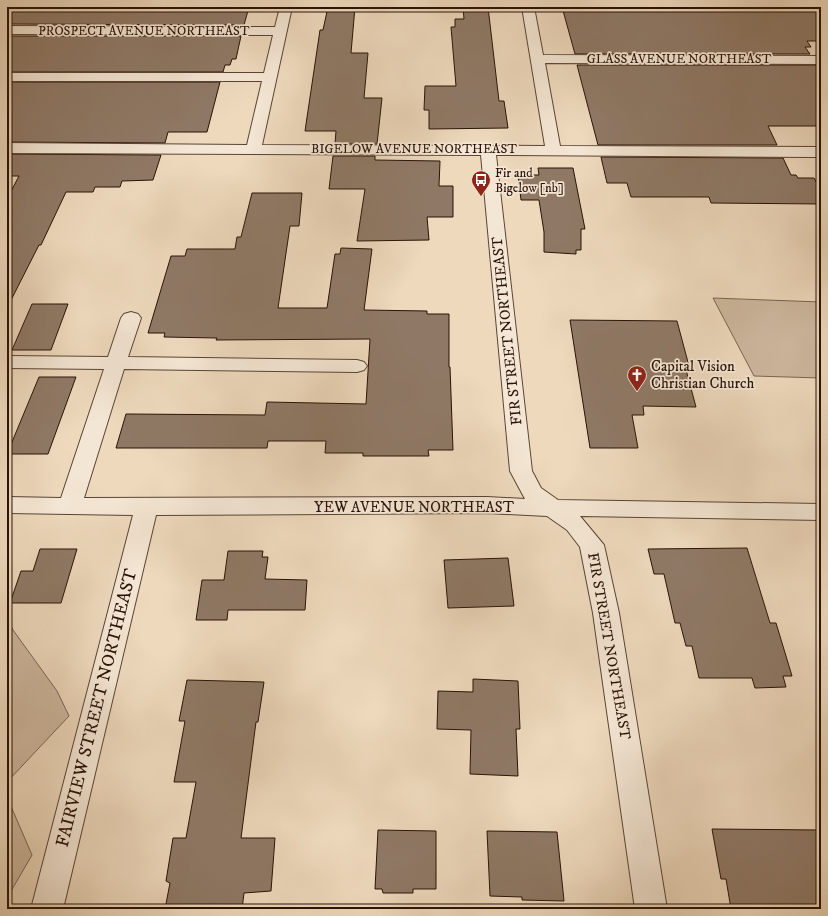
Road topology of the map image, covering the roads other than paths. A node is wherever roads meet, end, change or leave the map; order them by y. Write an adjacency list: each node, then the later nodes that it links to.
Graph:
1 (286, 7): 4 (street)
2 (528, 7): 5 (street)
3 (7, 30): 4 (street, PROSPECT AVENUE NORTHEAST)
4 (281, 31): 8 (street)
5 (537, 59): 6 (street, GLASS AVENUE NORTHEAST); 12 (street)
6 (821, 60)
7 (7, 77): 8 (street)
8 (270, 77): 10 (street)
9 (7, 148): 10 (street, BIGELOW AVENUE NORTHEAST)
10 (254, 148): 11 (street, BIGELOW AVENUE NORTHEAST)
11 (488, 150): 12 (street, BIGELOW AVENUE NORTHEAST); 21 (street, FIR STREET NORTHEAST)
12 (553, 150): 13 (street, BIGELOW AVENUE NORTHEAST)
13 (821, 152)
14 (131, 318): 16 (street)
15 (7, 362): 16 (street)
16 (116, 363): 17 (street); 19 (street)
17 (357, 366)
18 (7, 506): 19 (street, YEW AVENUE NORTHEAST)
19 (70, 506): 20 (street, YEW AVENUE NORTHEAST)
20 (146, 507): 21 (street, YEW AVENUE NORTHEAST); 23 (street, FAIRVIEW STREET NORTHEAST)
21 (553, 508): 22 (street, YEW AVENUE NORTHEAST); 24 (street, FIR STREET NORTHEAST)
22 (821, 512)
23 (47, 909)
24 (651, 909)

